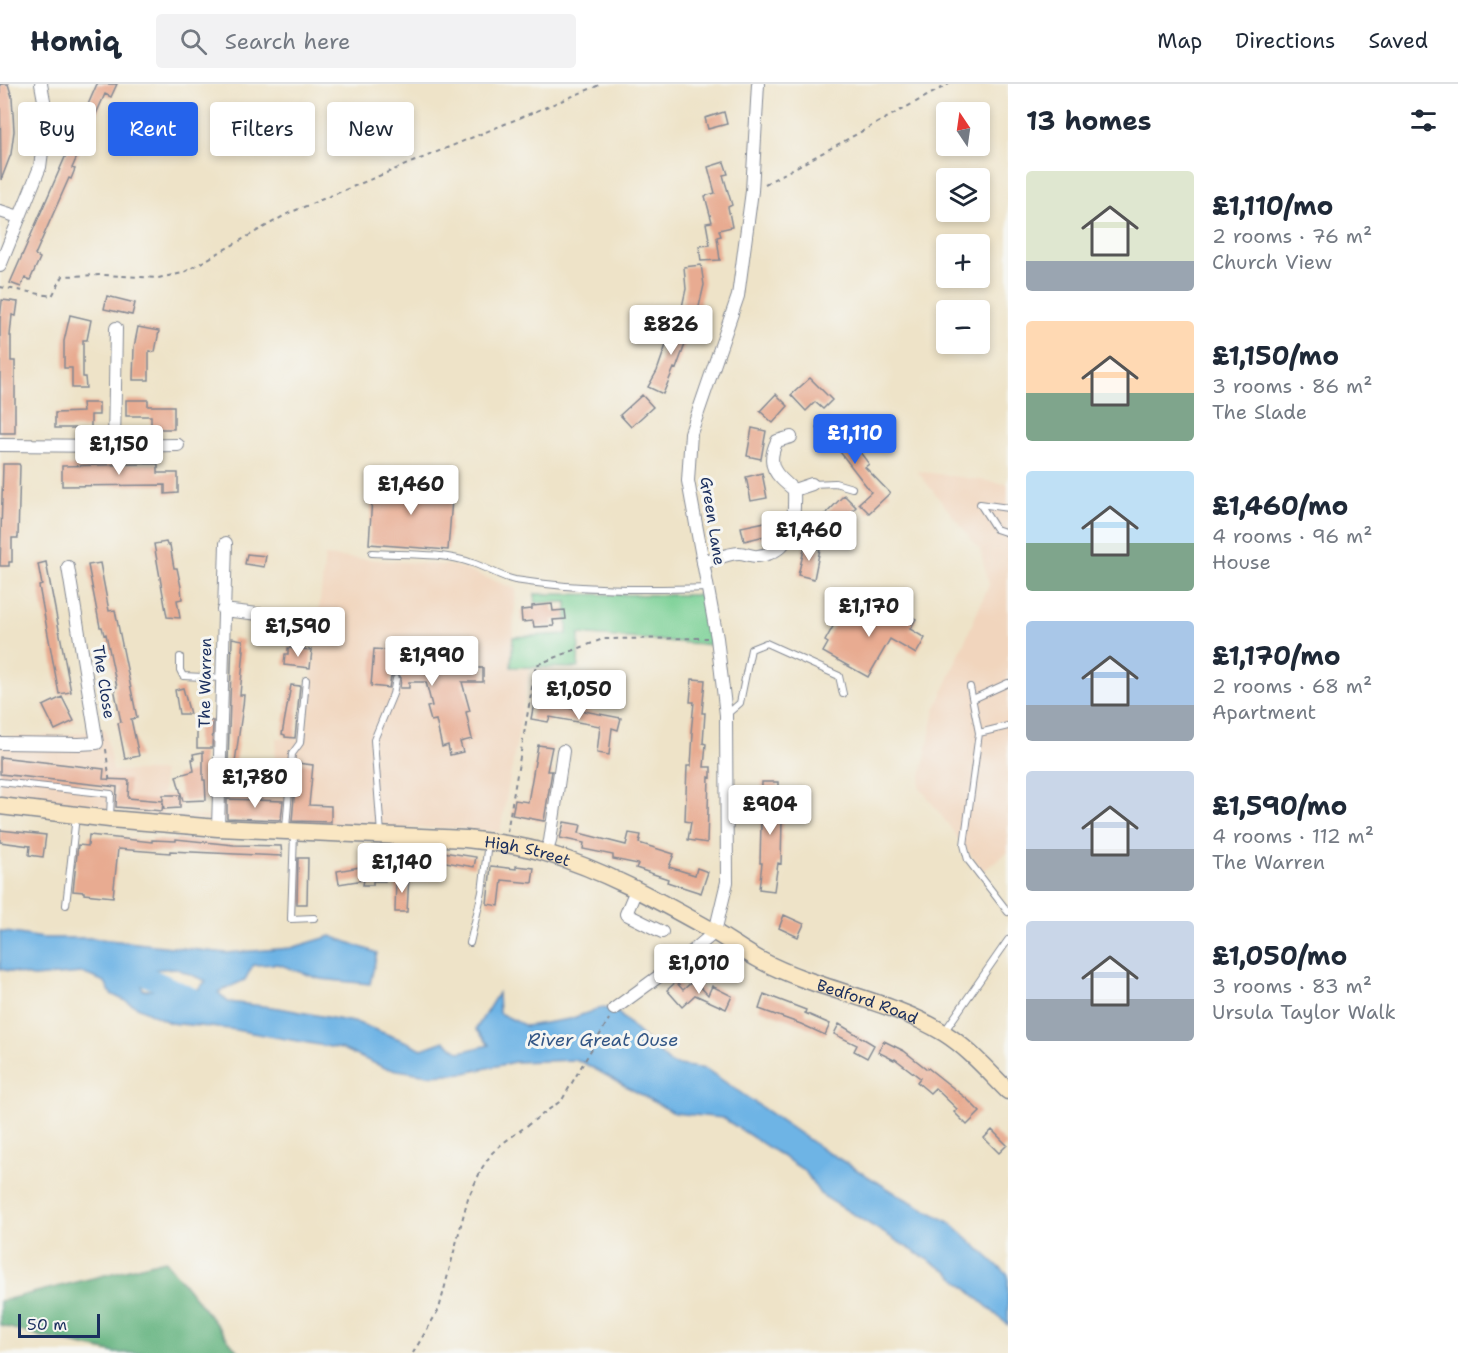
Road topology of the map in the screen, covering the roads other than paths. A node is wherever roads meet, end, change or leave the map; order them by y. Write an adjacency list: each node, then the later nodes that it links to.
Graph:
1 (41, 84): 4 (street)
2 (758, 84): 18 (street, Green Lane)
3 (0, 211): 4 (street)
4 (20, 218): 5 (street)
5 (0, 266)
6 (116, 328): 10 (street)
7 (791, 437): 13 (street)
8 (0, 445): 10 (street)
9 (178, 445): 10 (street)
10 (114, 446)
11 (812, 484): 12 (lane); 13 (street)
12 (852, 488)
13 (794, 490): 18 (street)
14 (1008, 508): 15 (lane)
15 (1008, 533)
16 (226, 543): 21 (street, The Warren)
17 (372, 553): 20 (lane)
18 (703, 563): 20 (street, Green Lane)
19 (68, 567): 34 (street, The Close)
20 (708, 588): 31 (street, Green Lane)
21 (223, 610): 22 (street); 24 (street, The Warren)
22 (312, 620)
23 (180, 657): 24 (lane)
24 (222, 678): 36 (street, The Warren)
25 (396, 679): 44 (lane)
26 (306, 680): 43 (lane)
27 (1008, 683): 30 (lane)
28 (970, 687): 30 (lane)
29 (843, 694): 31 (lane)
30 (973, 699): 33 (lane)
31 (726, 715): 52 (street, Green Lane)
32 (1008, 726): 33 (lane)
33 (979, 733): 49 (lane)
34 (0, 743)
35 (562, 751): 46 (street)
36 (220, 770): 38 (lane); 42 (street, The Warren)
37 (0, 782): 41 (lane)
38 (254, 786)
39 (0, 806): 40 (street, High Street)
40 (76, 815): 41 (street, High Street); 48 (lane)
41 (110, 819): 42 (street, High Street)
42 (218, 828): 43 (street, High Street)
43 (290, 832): 44 (street, High Street); 50 (lane)
44 (381, 834): 45 (street, High Street)
45 (496, 843): 46 (street, High Street); 54 (lane)
46 (546, 853): 47 (street, High Street)
47 (636, 890): 51 (street); 52 (street, High Street)
48 (66, 905)
49 (1008, 912)
50 (314, 918)
51 (662, 932)
52 (715, 932): 55 (street); 56 (street, Bedford Road)
53 (1008, 940): 56 (lane)
54 (470, 943)
55 (614, 1009)
56 (944, 1032): 57 (street, Bedford Road)
57 (1008, 1091)

